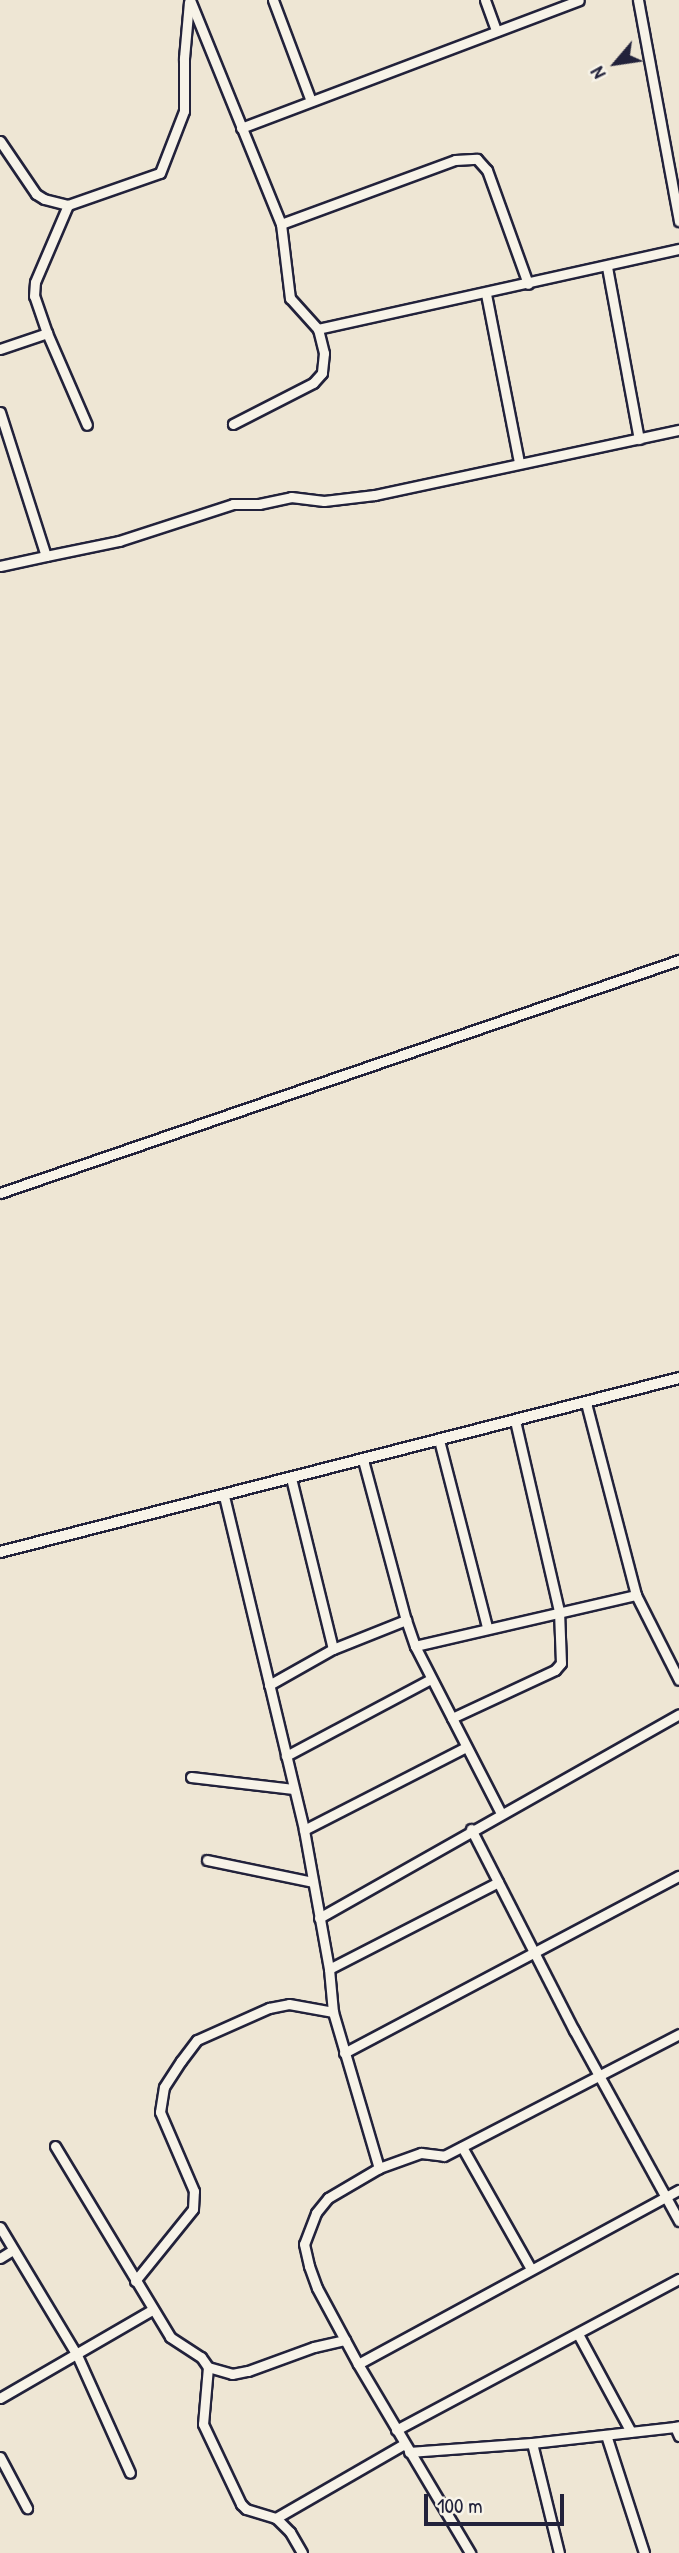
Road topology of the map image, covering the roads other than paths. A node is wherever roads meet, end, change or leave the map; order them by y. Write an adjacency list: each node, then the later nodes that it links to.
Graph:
1 (189, 0): 8 (street); 10 (street)
2 (273, 0): 7 (street)
3 (485, 0): 6 (street)
4 (579, 0): 6 (street)
5 (638, 0): 11 (street)
6 (496, 31): 7 (street)
7 (311, 101): 8 (street)
8 (241, 128): 12 (street)
9 (0, 141): 10 (street)
10 (68, 205): 18 (street)
11 (679, 221)
12 (281, 224): 15 (street); 17 (street)
13 (679, 249): 14 (street)
14 (607, 267): 15 (street); 24 (street)
15 (528, 284): 16 (street)
16 (486, 294): 17 (street); 25 (street)
17 (318, 329): 21 (street)
18 (47, 332): 19 (street); 22 (street)
19 (0, 349)
20 (0, 412): 26 (street)
21 (233, 424)
22 (87, 425)
23 (679, 430): 24 (street)
24 (639, 439): 25 (street)
25 (519, 462): 26 (street)
26 (46, 556): 27 (street)
27 (0, 566)
28 (679, 960): 29 (street)
29 (0, 1193)
30 (679, 1378): 31 (street)
31 (586, 1403): 32 (street); 38 (street)
32 (515, 1420): 33 (street); 39 (street)
33 (439, 1440): 34 (street); 41 (street)
34 (363, 1460): 35 (street); 40 (street)
35 (291, 1478): 36 (street); 43 (street)
36 (224, 1496): 37 (street); 46 (street)
37 (0, 1552)
38 (636, 1595): 39 (street); 45 (street)
39 (559, 1611): 41 (street); 48 (street)
40 (406, 1620): 42 (street); 43 (street)
41 (487, 1627): 42 (street)
42 (415, 1646): 44 (street)
43 (333, 1649): 46 (street)
44 (431, 1679): 48 (street); 50 (street)
45 (679, 1680)
46 (269, 1685): 50 (street)
47 (679, 1714): 53 (street)
48 (452, 1718): 49 (street)
49 (466, 1747): 53 (street); 55 (street)
50 (286, 1756): 52 (street)
51 (191, 1777): 52 (street)
52 (293, 1789): 55 (street)
53 (501, 1812): 54 (street)
54 (471, 1829): 59 (street); 60 (street)
55 (304, 1830): 58 (street)
56 (207, 1860): 58 (street)
57 (679, 1877): 61 (street)
58 (313, 1882): 60 (street)
59 (498, 1882): 61 (street); 62 (street)
60 (319, 1918): 62 (street)
61 (534, 1954): 65 (street); 66 (street)
62 (329, 1969): 63 (street)
63 (333, 2012): 65 (street); 78 (street)
64 (679, 2034): 66 (street)
65 (344, 2053): 69 (street)
66 (598, 2075): 68 (street); 71 (street)
67 (55, 2146): 78 (street)
68 (461, 2147): 69 (street); 76 (street)
69 (379, 2168): 81 (street)
70 (679, 2190): 71 (street)
71 (666, 2196): 72 (street); 76 (street)
72 (679, 2221)
73 (0, 2227): 74 (street)
74 (13, 2250): 75 (street); 82 (street)
75 (0, 2258)
76 (531, 2269): 83 (street)
77 (679, 2279): 80 (street)
78 (135, 2281): 79 (street)
79 (152, 2310): 82 (street); 84 (street)
80 (578, 2334): 86 (street); 88 (street)
81 (345, 2340): 83 (street); 84 (street)
82 (77, 2354): 85 (street); 93 (street)
83 (358, 2364): 86 (street)
84 (208, 2367): 95 (street)
85 (0, 2398)
86 (396, 2430): 91 (street)
87 (678, 2430): 88 (street)
88 (631, 2432): 89 (street)
89 (606, 2435): 90 (street); 99 (street)
90 (532, 2444): 91 (street); 98 (street)
91 (406, 2448): 95 (street); 97 (street)
92 (0, 2457): 94 (street)
93 (130, 2473)
94 (27, 2508)
95 (276, 2518): 96 (street)
96 (302, 2553)
97 (470, 2553)
98 (559, 2553)
99 (645, 2553)

